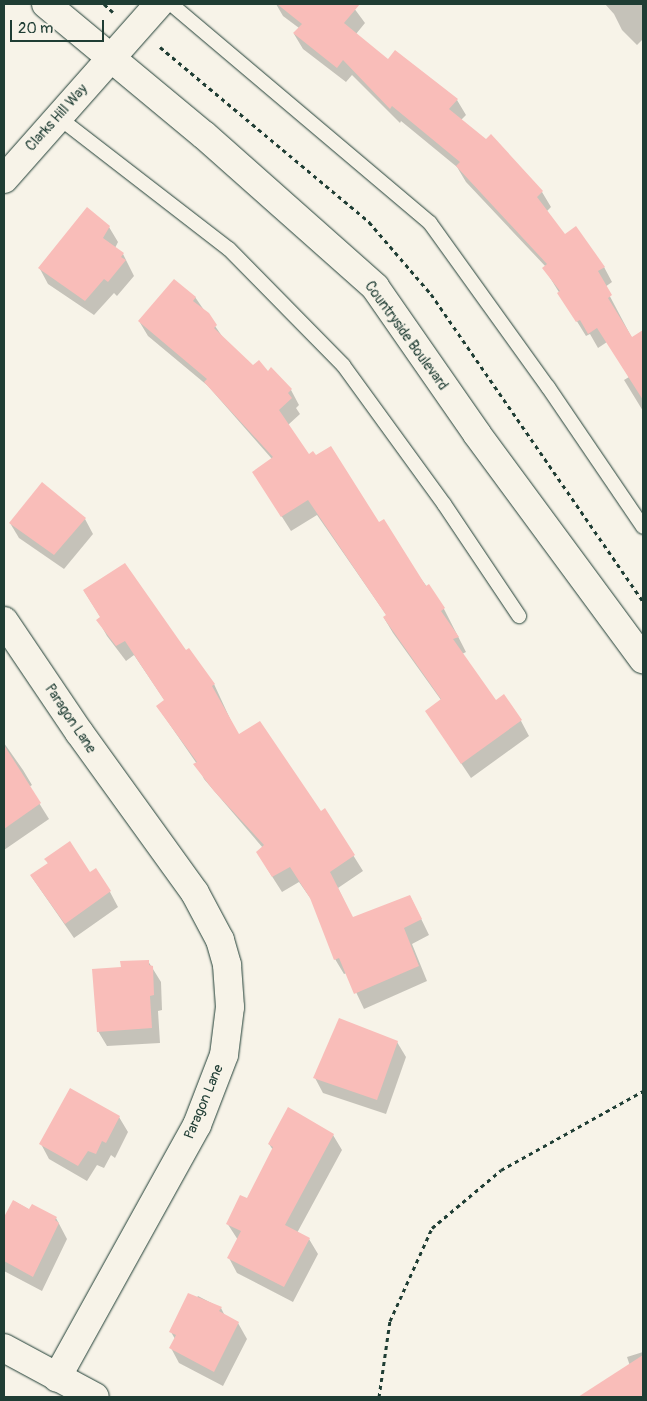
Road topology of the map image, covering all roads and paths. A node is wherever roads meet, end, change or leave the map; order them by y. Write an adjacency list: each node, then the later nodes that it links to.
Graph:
1 (46, 4): 4 (street, Countryside Boulevard)
2 (159, 4): 4 (street, Clarks Hill Way)
3 (171, 4): 7 (lane)
4 (112, 58): 5 (street, Clarks Hill Way); 10 (street, Countryside Boulevard)
5 (58, 117): 6 (street, Clarks Hill Way); 8 (lane)
6 (4, 180)
7 (643, 527)
8 (519, 616)
9 (4, 621): 13 (street, Paragon Lane)
10 (643, 659)
11 (643, 1091): 15 (path)
12 (4, 1348): 13 (street)
13 (58, 1378): 14 (street)
14 (95, 1397)
15 (379, 1397)

